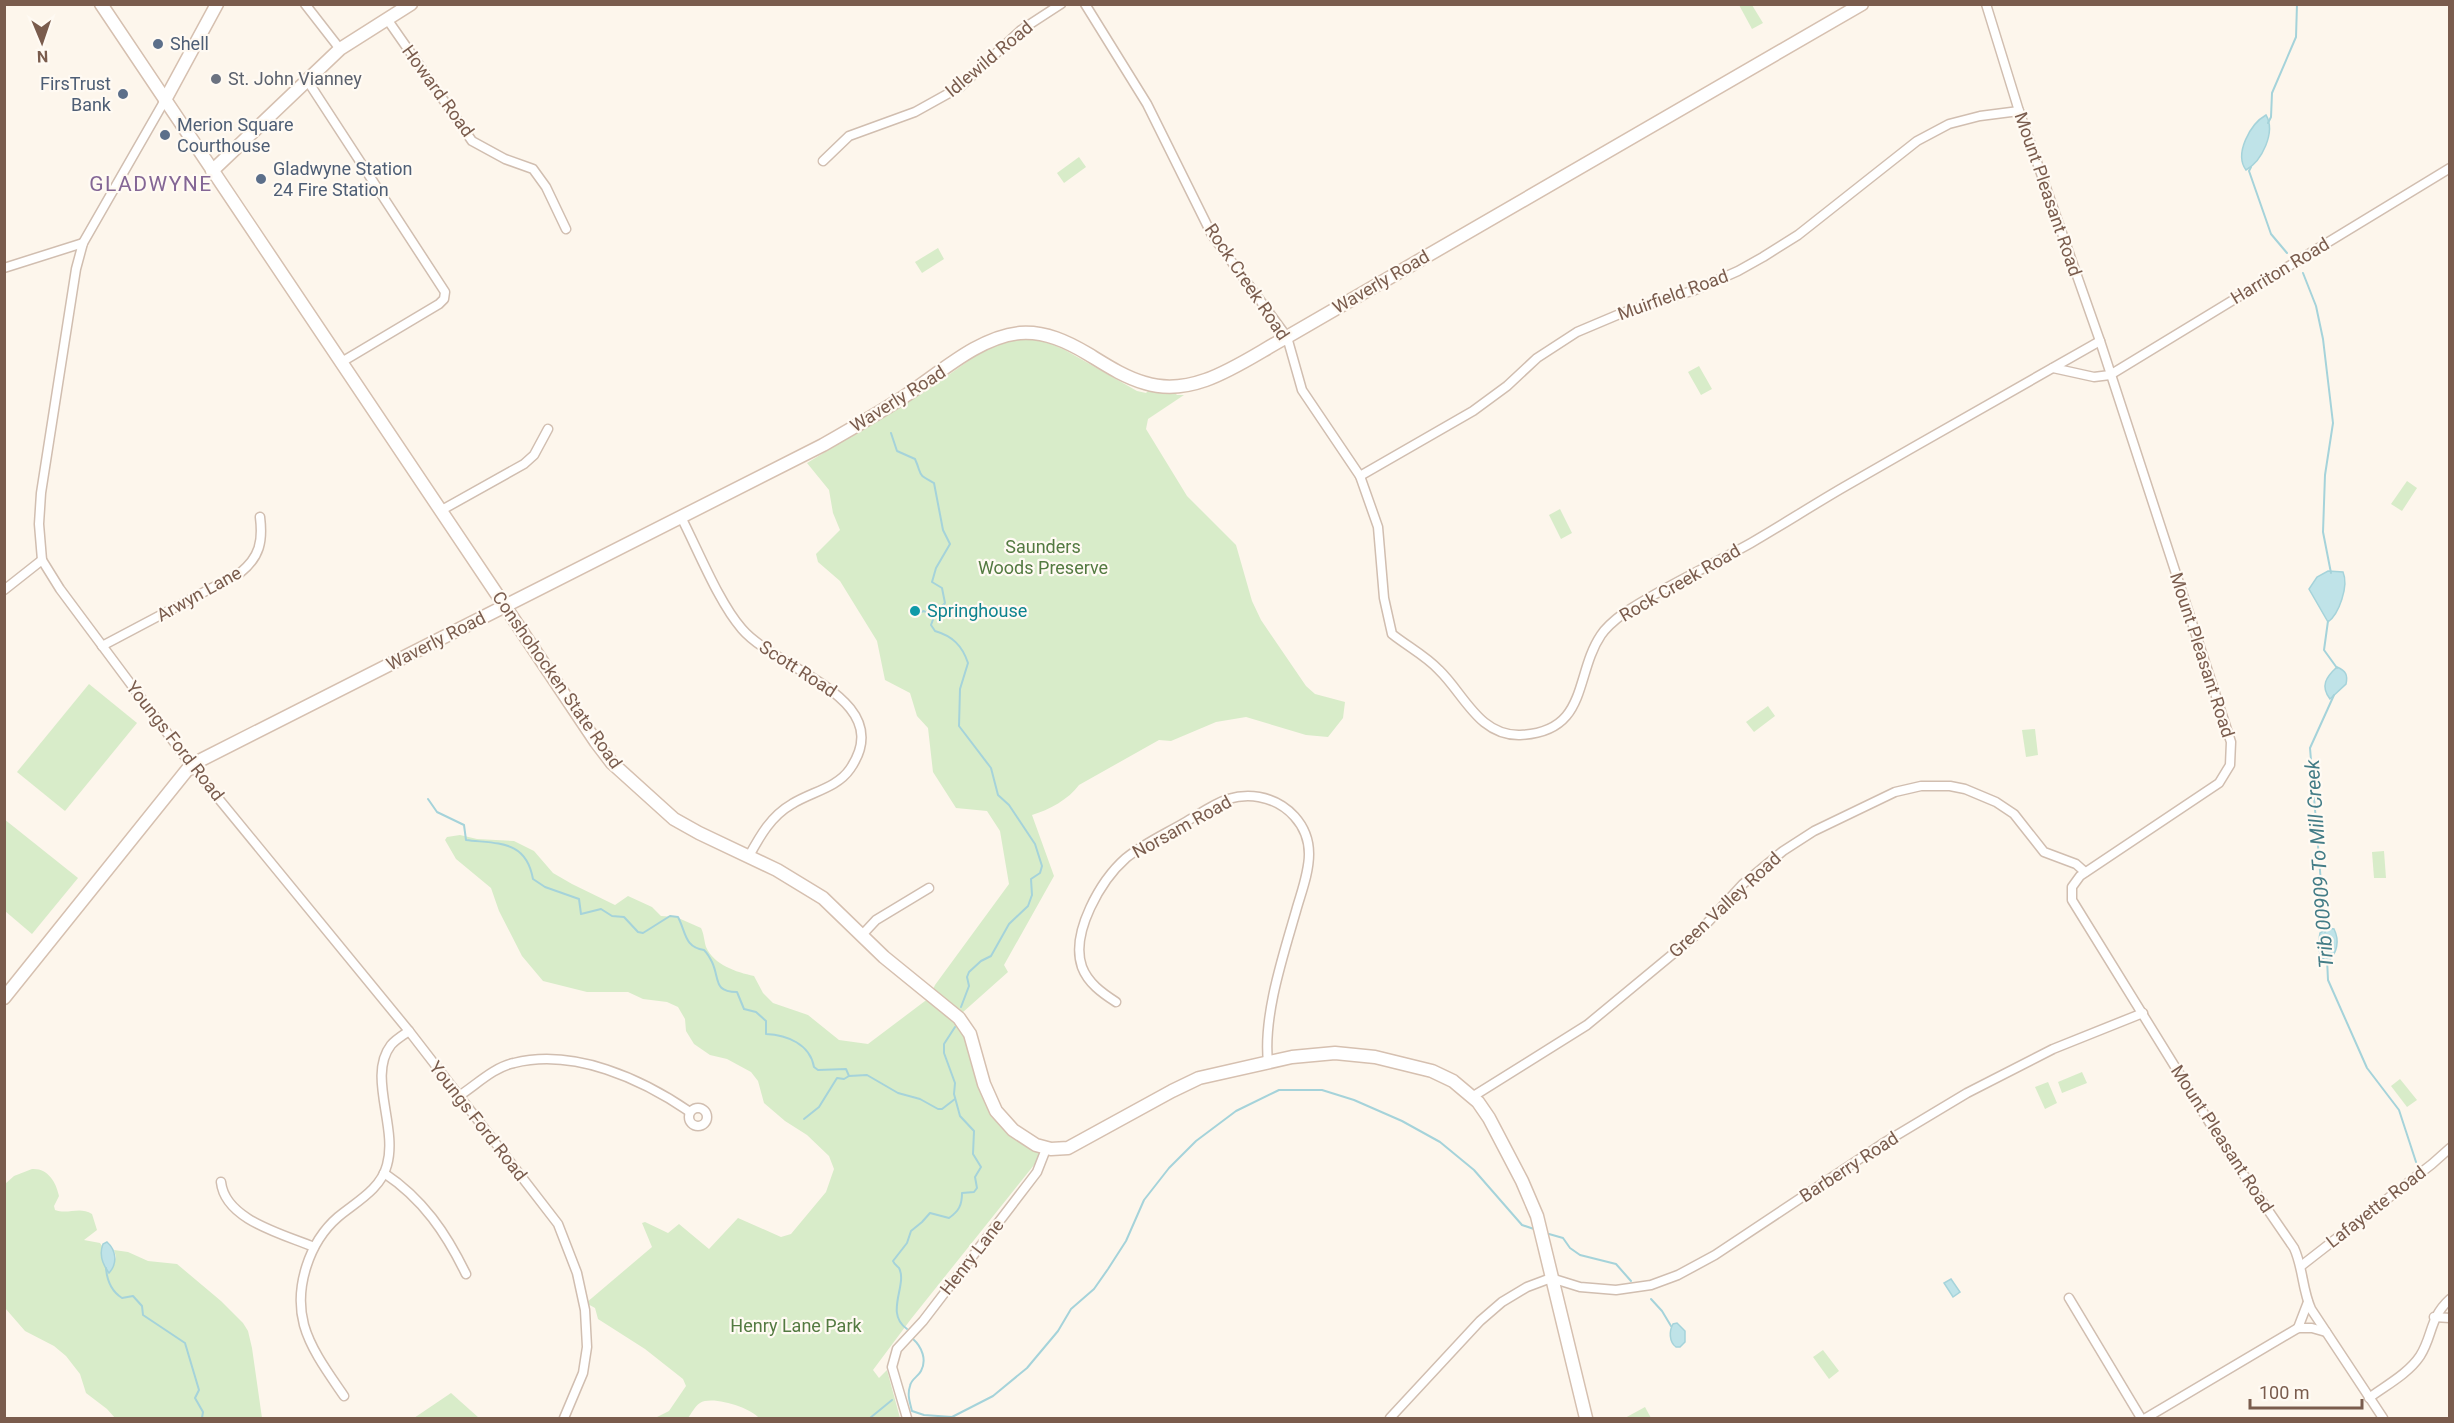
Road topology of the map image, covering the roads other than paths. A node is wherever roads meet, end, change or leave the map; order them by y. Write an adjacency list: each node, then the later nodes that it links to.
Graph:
1 (101, 4): 12 (street, Conshohocken State Road)
2 (217, 4): 12 (street, Youngs Ford Road)
3 (305, 4): 10 (street)
4 (411, 4): 9 (street)
5 (1061, 4): 14 (street, Idlewild Road)
6 (1085, 4): 20 (street, Rock Creek Road)
7 (1862, 4): 20 (street, Waverly Road)
8 (1986, 4): 13 (street, Mount Pleasant Road)
9 (387, 19): 10 (street); 17 (street, Howard Road)
10 (340, 49): 11 (street)
11 (307, 80): 16 (street); 22 (street)
12 (165, 100): 16 (street, Conshohocken State Road); 18 (street, Youngs Ford Road)
13 (2019, 111): 21 (street, Mount Pleasant Road); 26 (street, Muirfield Road)
14 (824, 161)
15 (2450, 168): 24 (street, Harriton Road)
16 (212, 171): 22 (street, Conshohocken State Road)
17 (566, 229)
18 (83, 243): 19 (street); 30 (street, Youngs Ford Road)
19 (4, 268)
20 (1287, 337): 26 (street, Rock Creek Road); 29 (street, Waverly Road)
21 (2100, 341): 23 (street, Rock Creek Road); 24 (street, Mount Pleasant Road)
22 (340, 363): 27 (street, Conshohocken State Road)
23 (2053, 368): 24 (street); 26 (street, Rock Creek Road)
24 (2110, 375): 36 (street, Mount Pleasant Road)
25 (548, 429): 27 (street)
26 (1360, 476)
27 (440, 511): 32 (street, Conshohocken State Road)
28 (260, 517): 33 (street, Arwyn Lane)
29 (681, 517): 32 (street, Waverly Road); 35 (street, Scott Road)
30 (42, 560): 31 (street); 33 (street, Youngs Ford Road)
31 (4, 590)
32 (504, 606): 34 (street, Waverly Road); 35 (street, Conshohocken State Road)
33 (102, 646): 34 (street, Youngs Ford Road)
34 (191, 765): 39 (street, Waverly Road); 42 (street, Youngs Ford Road)
35 (749, 856): 38 (street, Conshohocken State Road)
36 (2085, 872): 41 (street, Mount Pleasant Road); 45 (street, Green Valley Road)
37 (929, 888): 38 (street)
38 (862, 935): 48 (street, Conshohocken State Road)
39 (4, 998)
40 (1116, 1002): 43 (street, Norsam Road)
41 (2143, 1013): 52 (street, Mount Pleasant Road); 54 (street, Barberry Road)
42 (408, 1031): 44 (street, Youngs Ford Road); 49 (street)
43 (1268, 1062): 45 (street); 48 (street)
44 (459, 1096): 46 (street); 64 (street, Youngs Ford Road)
45 (1472, 1097): 54 (street)
46 (690, 1112)
47 (2450, 1148): 52 (street, Lafayette Road)
48 (1046, 1149): 65 (street, Henry Lane)
49 (384, 1173): 51 (street); 53 (street)
50 (221, 1182): 51 (street)
51 (314, 1247): 62 (street)
52 (2301, 1266): 57 (street, Mount Pleasant Road)
53 (466, 1274)
54 (1551, 1278): 66 (street); 67 (street)
55 (2068, 1298): 68 (street)
56 (2450, 1299): 58 (street)
57 (2308, 1302): 60 (street); 61 (street, Mount Pleasant Road)
58 (2434, 1317): 59 (street); 63 (street)
59 (2450, 1318)
60 (2298, 1328): 61 (street); 69 (street)
61 (2326, 1333): 63 (street, Mount Pleasant Road)
62 (344, 1396)
63 (2369, 1398): 70 (street, Mount Pleasant Road)
64 (564, 1419)
65 (907, 1419)
66 (1390, 1419)
67 (1586, 1419)
68 (2141, 1419)
69 (2146, 1419)
70 (2383, 1419)

